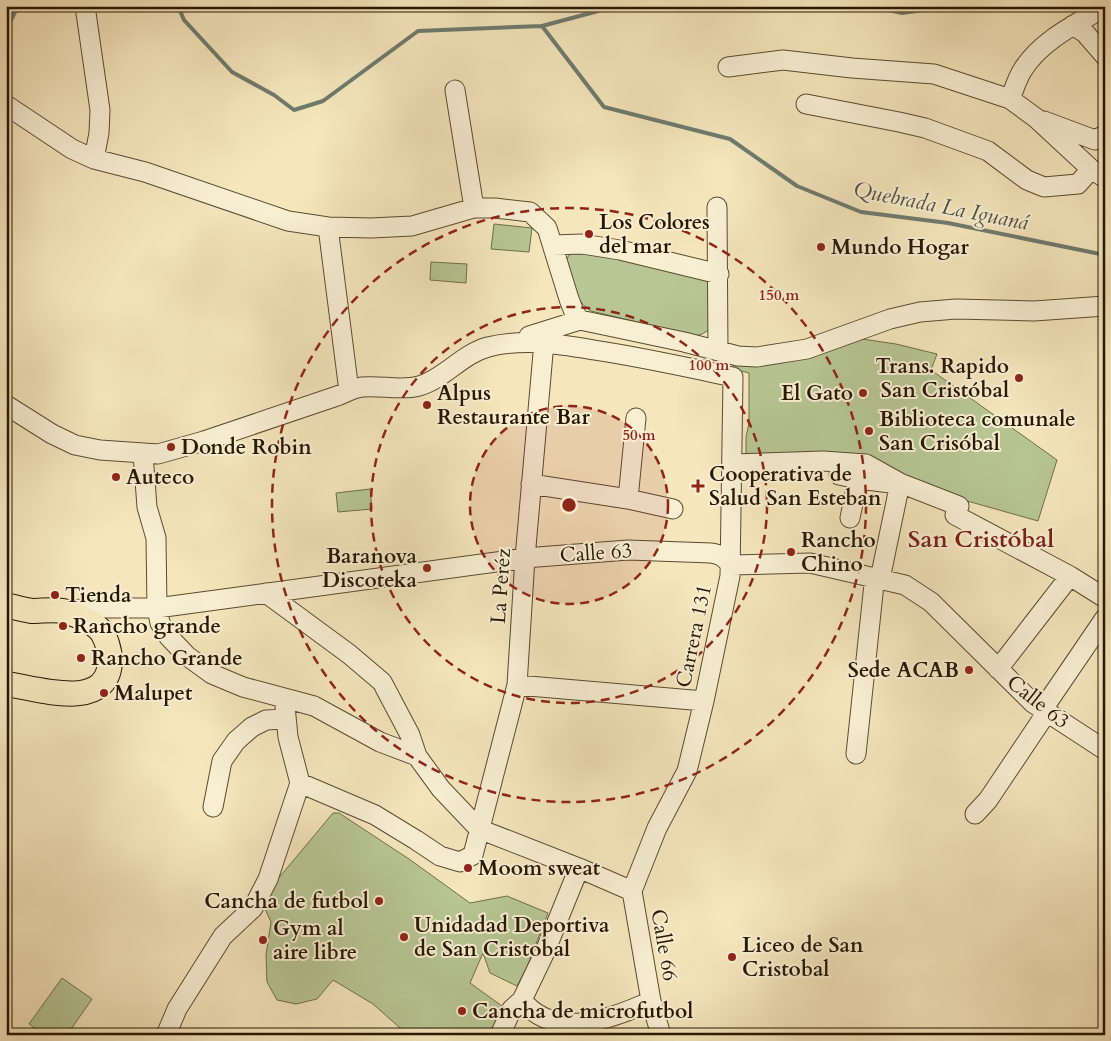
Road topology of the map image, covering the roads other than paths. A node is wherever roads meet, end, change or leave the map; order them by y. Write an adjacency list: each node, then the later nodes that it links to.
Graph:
1 (85, 6): 12 (street)
2 (1105, 7): 3 (street)
3 (1073, 25): 4 (street); 7 (street)
4 (1105, 56)
5 (728, 68): 7 (street)
6 (455, 90): 15 (street)
7 (1010, 99): 10 (street)
8 (806, 104): 13 (street)
9 (6, 105): 12 (street)
10 (1036, 118): 11 (street); 13 (street)
11 (1105, 135)
12 (94, 159): 16 (street)
13 (1098, 173)
14 (717, 207): 18 (street)
15 (474, 208): 16 (street); 17 (street)
16 (328, 227): 26 (street)
17 (553, 245): 18 (street); 20 (street)
18 (719, 274): 24 (street)
19 (1105, 306): 24 (street)
20 (580, 320): 21 (street); 23 (street)
21 (640, 332): 24 (street); 25 (street)
22 (544, 342): 23 (street); 25 (street); 34 (street, La Peréz)
23 (506, 343): 26 (street)
24 (718, 351)
25 (635, 356): 30 (street, Carrera 131)
26 (349, 390): 29 (street)
27 (6, 405): 29 (street)
28 (636, 418): 35 (street)
29 (143, 454): 45 (street)
30 (733, 464): 33 (street); 39 (street, Carrera 131)
31 (839, 475): 32 (street)
32 (858, 479): 33 (street); 37 (street)
33 (900, 483): 40 (street); 41 (street)
34 (531, 484): 35 (street); 38 (street, La Peréz)
35 (628, 499): 36 (street)
36 (673, 510)
37 (850, 518)
38 (525, 558): 39 (street, Calle 63); 42 (street, Calle 63); 50 (street, La Peréz)
39 (731, 566): 41 (street, Calle 63); 52 (street, Carrera 131)
40 (1070, 576): 43 (street); 48 (street, Calle 63)
41 (880, 579): 48 (street, Calle 63); 56 (street)
42 (266, 594): 45 (street, Calle 63); 57 (street)
43 (1105, 598)
44 (6, 605): 46 (main road)
45 (157, 608): 46 (street, Calle 63); 51 (street)
46 (62, 611): 49 (main road)
47 (1105, 618): 53 (street)
48 (998, 669): 53 (street, Calle 63)
49 (6, 684)
50 (517, 685): 52 (street); 61 (street, La Peréz)
51 (285, 698): 54 (street); 57 (street)
52 (704, 702): 63 (street, Carrera 131)
53 (1045, 711): 55 (street, Calle 63); 60 (street)
54 (285, 719): 58 (street); 59 (street)
55 (1105, 750)
56 (856, 754)
57 (417, 756): 61 (street)
58 (300, 783): 61 (street, La Peréz); 66 (street)
59 (213, 807)
60 (975, 814)
61 (479, 829): 62 (street)
62 (579, 868): 63 (street); 64 (street)
63 (632, 891): 65 (street, Calle 66)
64 (522, 1000): 65 (street); 67 (street)
65 (651, 1001): 68 (street, Calle 66)
66 (166, 1035)
67 (500, 1035)
68 (661, 1035)

